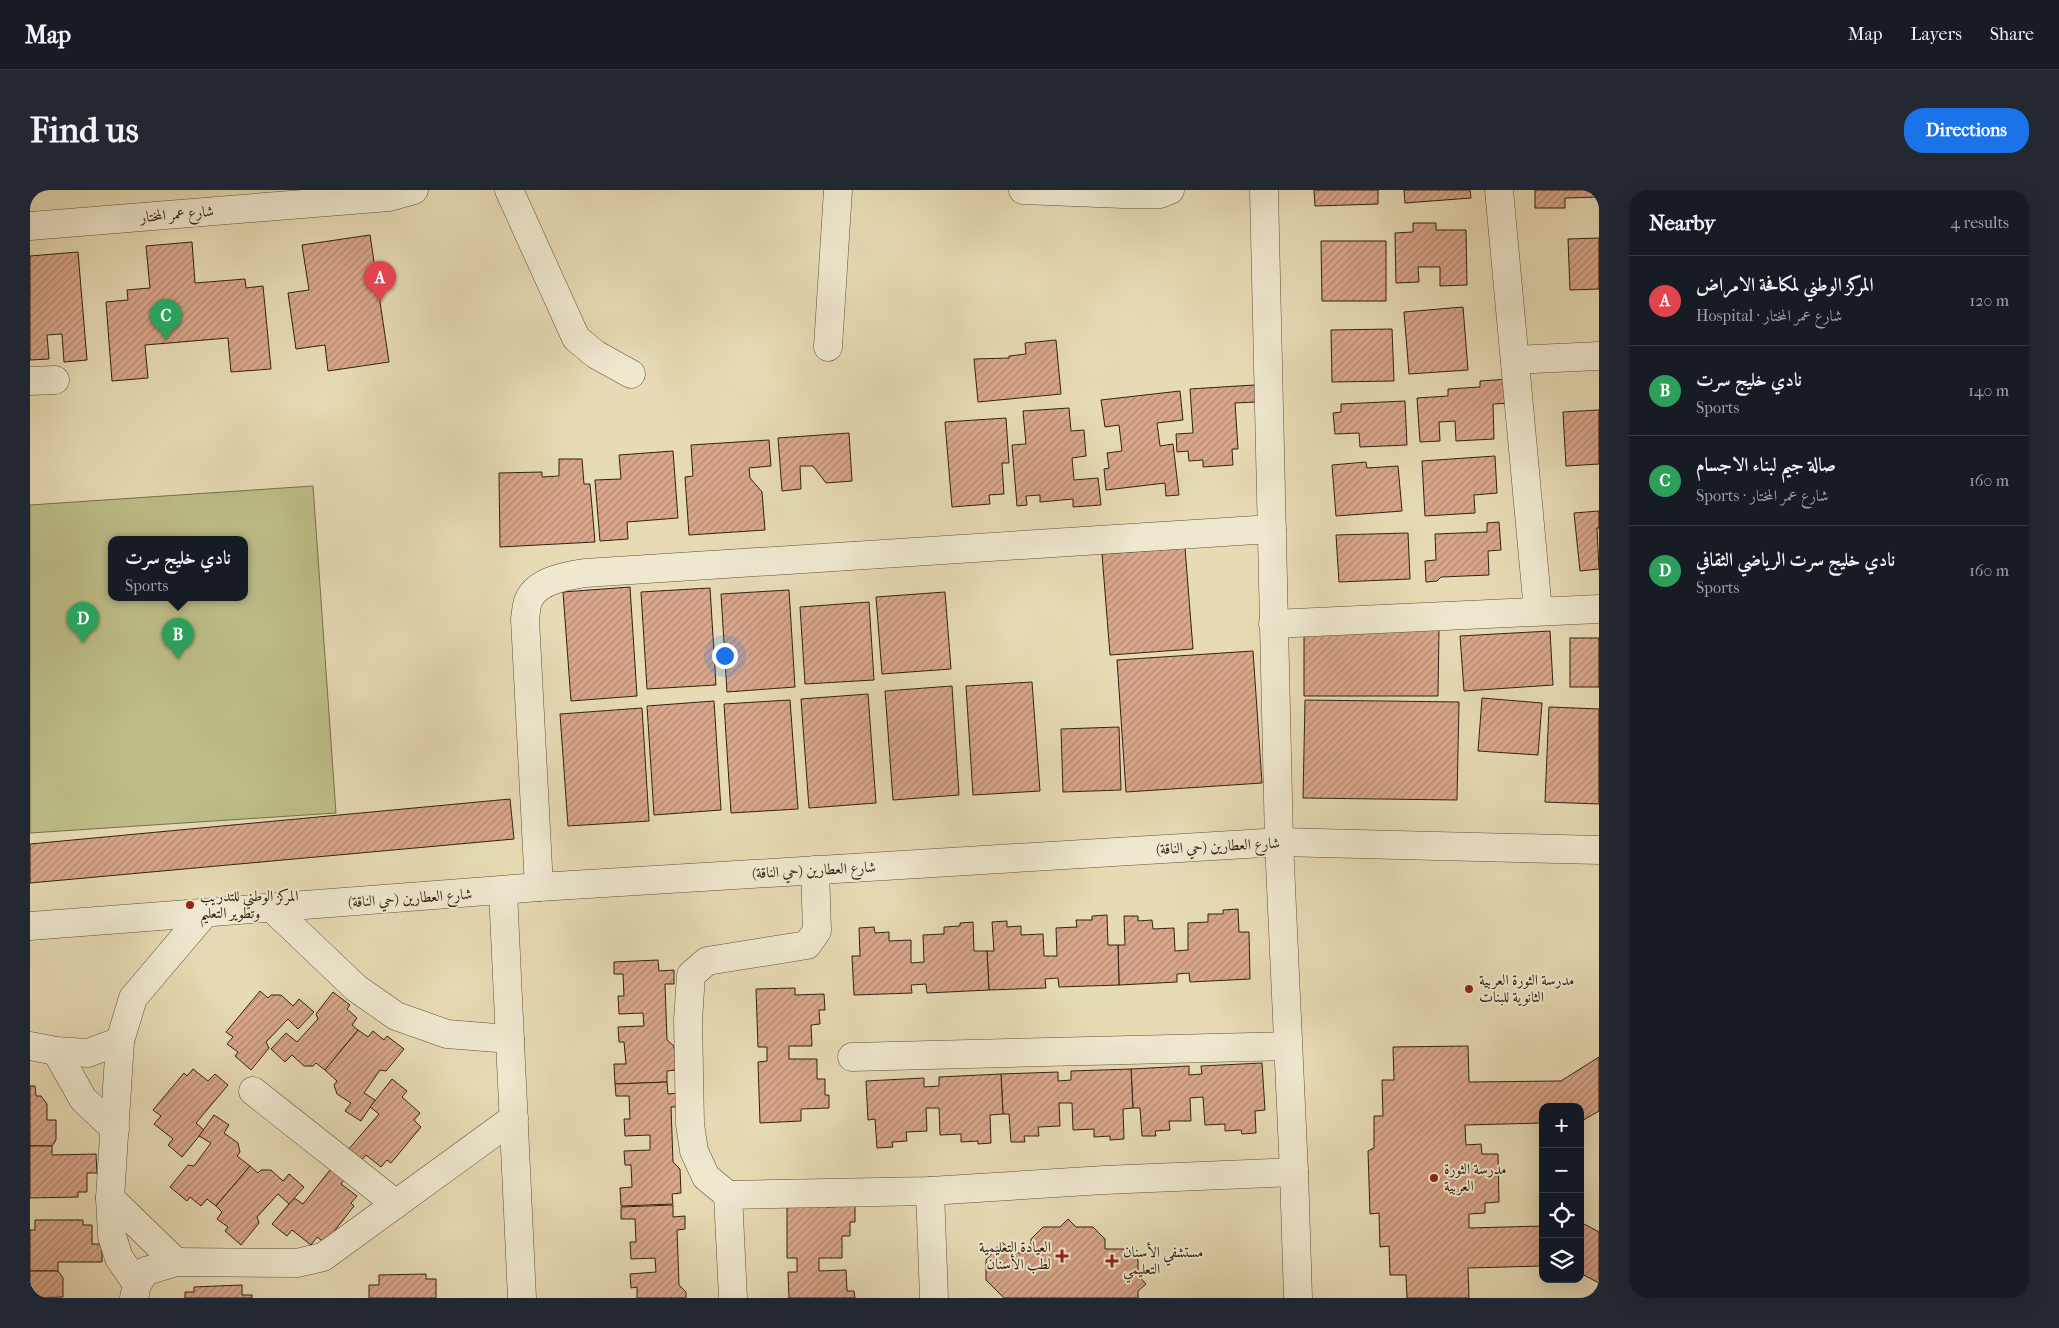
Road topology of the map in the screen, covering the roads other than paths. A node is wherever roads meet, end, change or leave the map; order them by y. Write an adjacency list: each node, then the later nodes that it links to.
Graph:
1 (414, 190): 8 (street, شارع عمر المختار)
2 (509, 190): 12 (street)
3 (838, 190): 9 (street)
4 (1023, 190): 5 (street)
5 (1170, 190)
6 (1264, 190): 13 (street)
7 (1499, 190): 11 (street)
8 (30, 226)
9 (828, 347)
10 (1599, 356): 11 (street)
11 (1515, 360): 15 (street)
12 (631, 374)
13 (1272, 529): 16 (street); 20 (street)
14 (1599, 609): 15 (street)
15 (1538, 611): 16 (street)
16 (1273, 624): 17 (street)
17 (1279, 842): 18 (street, شارع العطارين (حي الناقة)); 19 (street, شارع العطارين (حي الناقة)); 28 (street)
18 (1599, 850)
19 (815, 870): 20 (street, شارع العطارين (حي الناقة)); 36 (street)
20 (539, 887): 21 (street, شارع العطارين (حي الناقة))
21 (503, 891): 22 (street, شارع العطارين (حي الناقة)); 25 (street)
22 (272, 908): 23 (street, شارع العطارين (حي الناقة)); 25 (street)
23 (206, 913): 24 (street, شارع العطارين (حي الناقة)); 26 (street)
24 (30, 926)
25 (510, 1039): 32 (street)
26 (120, 1040): 29 (street); 33 (street)
27 (30, 1046): 29 (street)
28 (1288, 1046): 30 (street); 34 (street)
29 (56, 1051): 33 (street)
30 (852, 1057)
31 (253, 1091): 38 (street)
32 (514, 1118): 38 (street); 41 (street)
33 (115, 1129): 37 (street)
34 (1294, 1172): 35 (street); 44 (street)
35 (930, 1191): 36 (street); 43 (street)
36 (728, 1195): 42 (street)
37 (110, 1198): 39 (street); 40 (street)
38 (396, 1204): 39 (street)
39 (176, 1262): 40 (street)
40 (135, 1291)
41 (522, 1298)
42 (733, 1298)
43 (934, 1298)
44 (1298, 1298)

